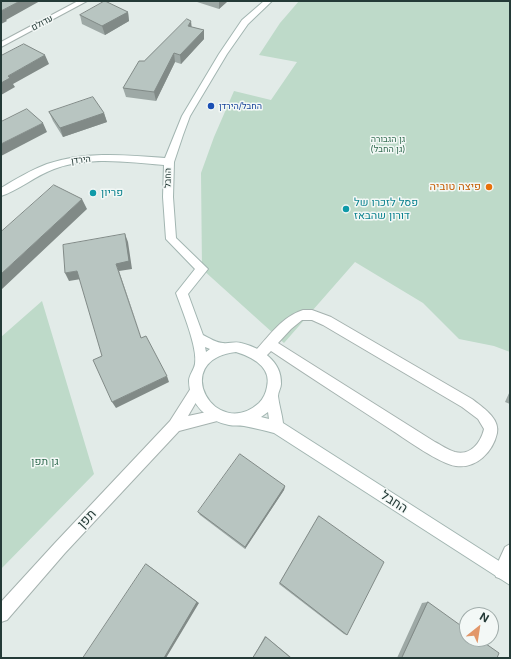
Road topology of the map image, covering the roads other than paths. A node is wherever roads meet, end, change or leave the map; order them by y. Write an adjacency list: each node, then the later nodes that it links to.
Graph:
1 (83, 1): 3 (street, עדולם)
2 (268, 1): 4 (street, החבל)
3 (1, 45)
4 (168, 162): 5 (street, הירדן); 6 (street, החבל)
5 (1, 192)
6 (198, 339): 8 (street); 10 (street, החבל)
7 (270, 344): 7 (street); 9 (street)
8 (223, 349): 9 (street); 10 (street)
9 (260, 354): 12 (street)
10 (201, 365): 11 (street)
11 (196, 392): 13 (street); 15 (street, תפן)
12 (272, 396): 14 (street); 16 (street)
13 (216, 416): 14 (street); 15 (street)
14 (242, 419): 16 (street, החבל)
15 (175, 426): 19 (street, תפן)
16 (277, 427): 18 (street, החבל)
17 (510, 552): 18 (street)
18 (506, 574)
19 (1, 614)

